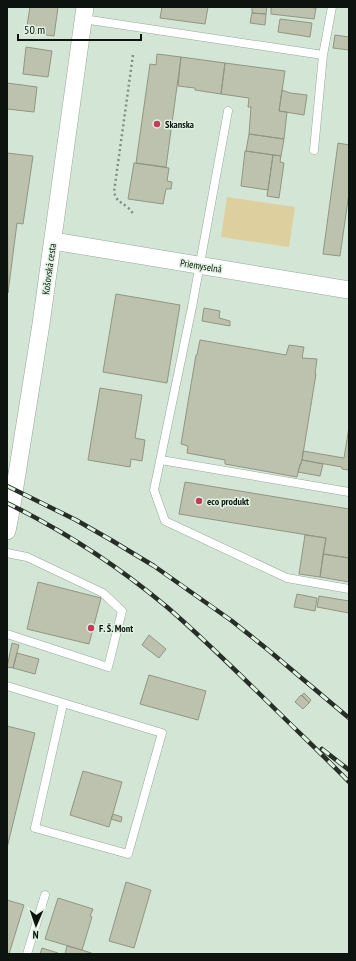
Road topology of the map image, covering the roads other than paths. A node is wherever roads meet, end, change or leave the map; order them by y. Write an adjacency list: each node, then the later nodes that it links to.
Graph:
1 (332, 7): 3 (lane)
2 (84, 13): 3 (lane); 6 (street, Košovská cesta)
3 (323, 55): 5 (lane)
4 (228, 111): 7 (lane)
5 (314, 150)
6 (53, 241): 7 (street, Priemyselná); 11 (street, Košovská cesta)
7 (199, 265): 8 (street, Priemyselná); 9 (lane)
8 (348, 286)
9 (160, 460): 10 (lane); 13 (lane)
10 (349, 492)
11 (7, 531)
12 (7, 553): 14 (lane)
13 (349, 589)
14 (7, 634)
15 (7, 686): 16 (lane)
16 (63, 704): 16 (lane)
17 (45, 895): 18 (lane)
18 (27, 954)

